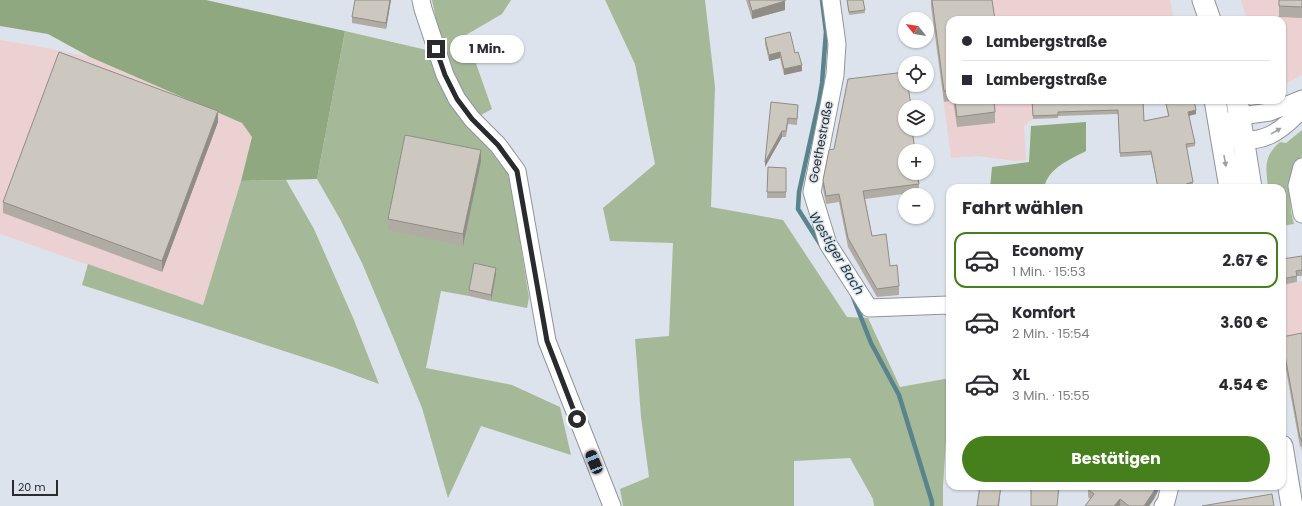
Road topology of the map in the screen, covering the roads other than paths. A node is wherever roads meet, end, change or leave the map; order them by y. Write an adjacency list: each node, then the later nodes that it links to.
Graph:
1 (421, 0): 16 (street)
2 (831, 0): 13 (street, Goethestraße)
3 (1302, 99): 5 (street)
4 (1216, 104): 7 (main road)
5 (1239, 108): 7 (street); 8 (main road)
6 (1300, 116): 8 (street, one-way to 6)
7 (1220, 133): 8 (street); 10 (main road, one-way to 10)
8 (1244, 141): 11 (main road)
9 (1302, 167): 12 (street)
10 (1229, 184)
11 (1250, 184)
12 (1302, 214)
13 (946, 305)
14 (1286, 470): 18 (main road)
15 (1169, 490): 17 (street)
16 (612, 506)
17 (1163, 506)
18 (1292, 506)

